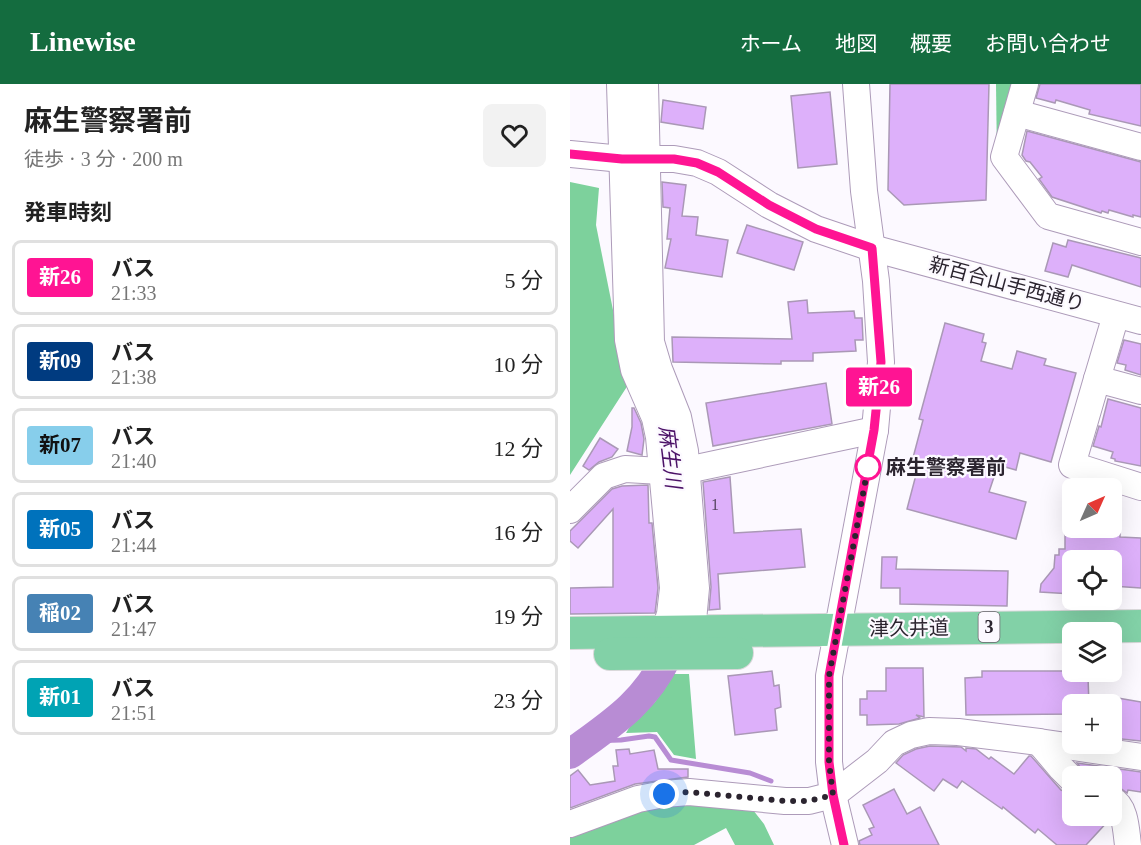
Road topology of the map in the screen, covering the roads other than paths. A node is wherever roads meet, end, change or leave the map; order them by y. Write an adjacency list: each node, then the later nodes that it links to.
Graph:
1 (620, 84): 8 (street)
2 (645, 84): 8 (street)
3 (856, 84): 10 (street)
4 (1025, 84): 5 (street)
5 (1017, 113): 6 (street); 9 (street)
6 (1141, 147)
7 (570, 154): 8 (street, 新百合山手西通り)
8 (635, 159): 10 (street, 新百合山手西通り); 16 (street)
9 (1141, 242)
10 (872, 248): 11 (street, 新百合山手西通り); 15 (street)
11 (1116, 315): 12 (street, 新百合山手西通り); 13 (street)
12 (1141, 321)
13 (1097, 379): 14 (street); 17 (street)
14 (1141, 391)
15 (874, 430): 16 (street); 22 (street)
16 (675, 483): 18 (street); 21 (street)
17 (1141, 487)
18 (570, 510)
19 (1141, 626): 22 (main road, 津久井道 / 3)
20 (570, 633): 21 (main road, 津久井道 / 3)
21 (674, 640): 22 (main road, 津久井道 / 3); 26 (main road, 津久井道 / 3)
22 (835, 640): 23 (main road, 津久井道 / 3); 30 (street)
23 (1062, 648)
24 (1122, 648): 25 (main road)
25 (1141, 648)
26 (570, 653)
27 (1039, 741): 28 (street); 29 (street); 30 (street)
28 (1141, 757)
29 (1062, 770)
30 (833, 795): 32 (street); 33 (street)
31 (1122, 817): 34 (street)
32 (570, 824)
33 (844, 845)
34 (1128, 845)

